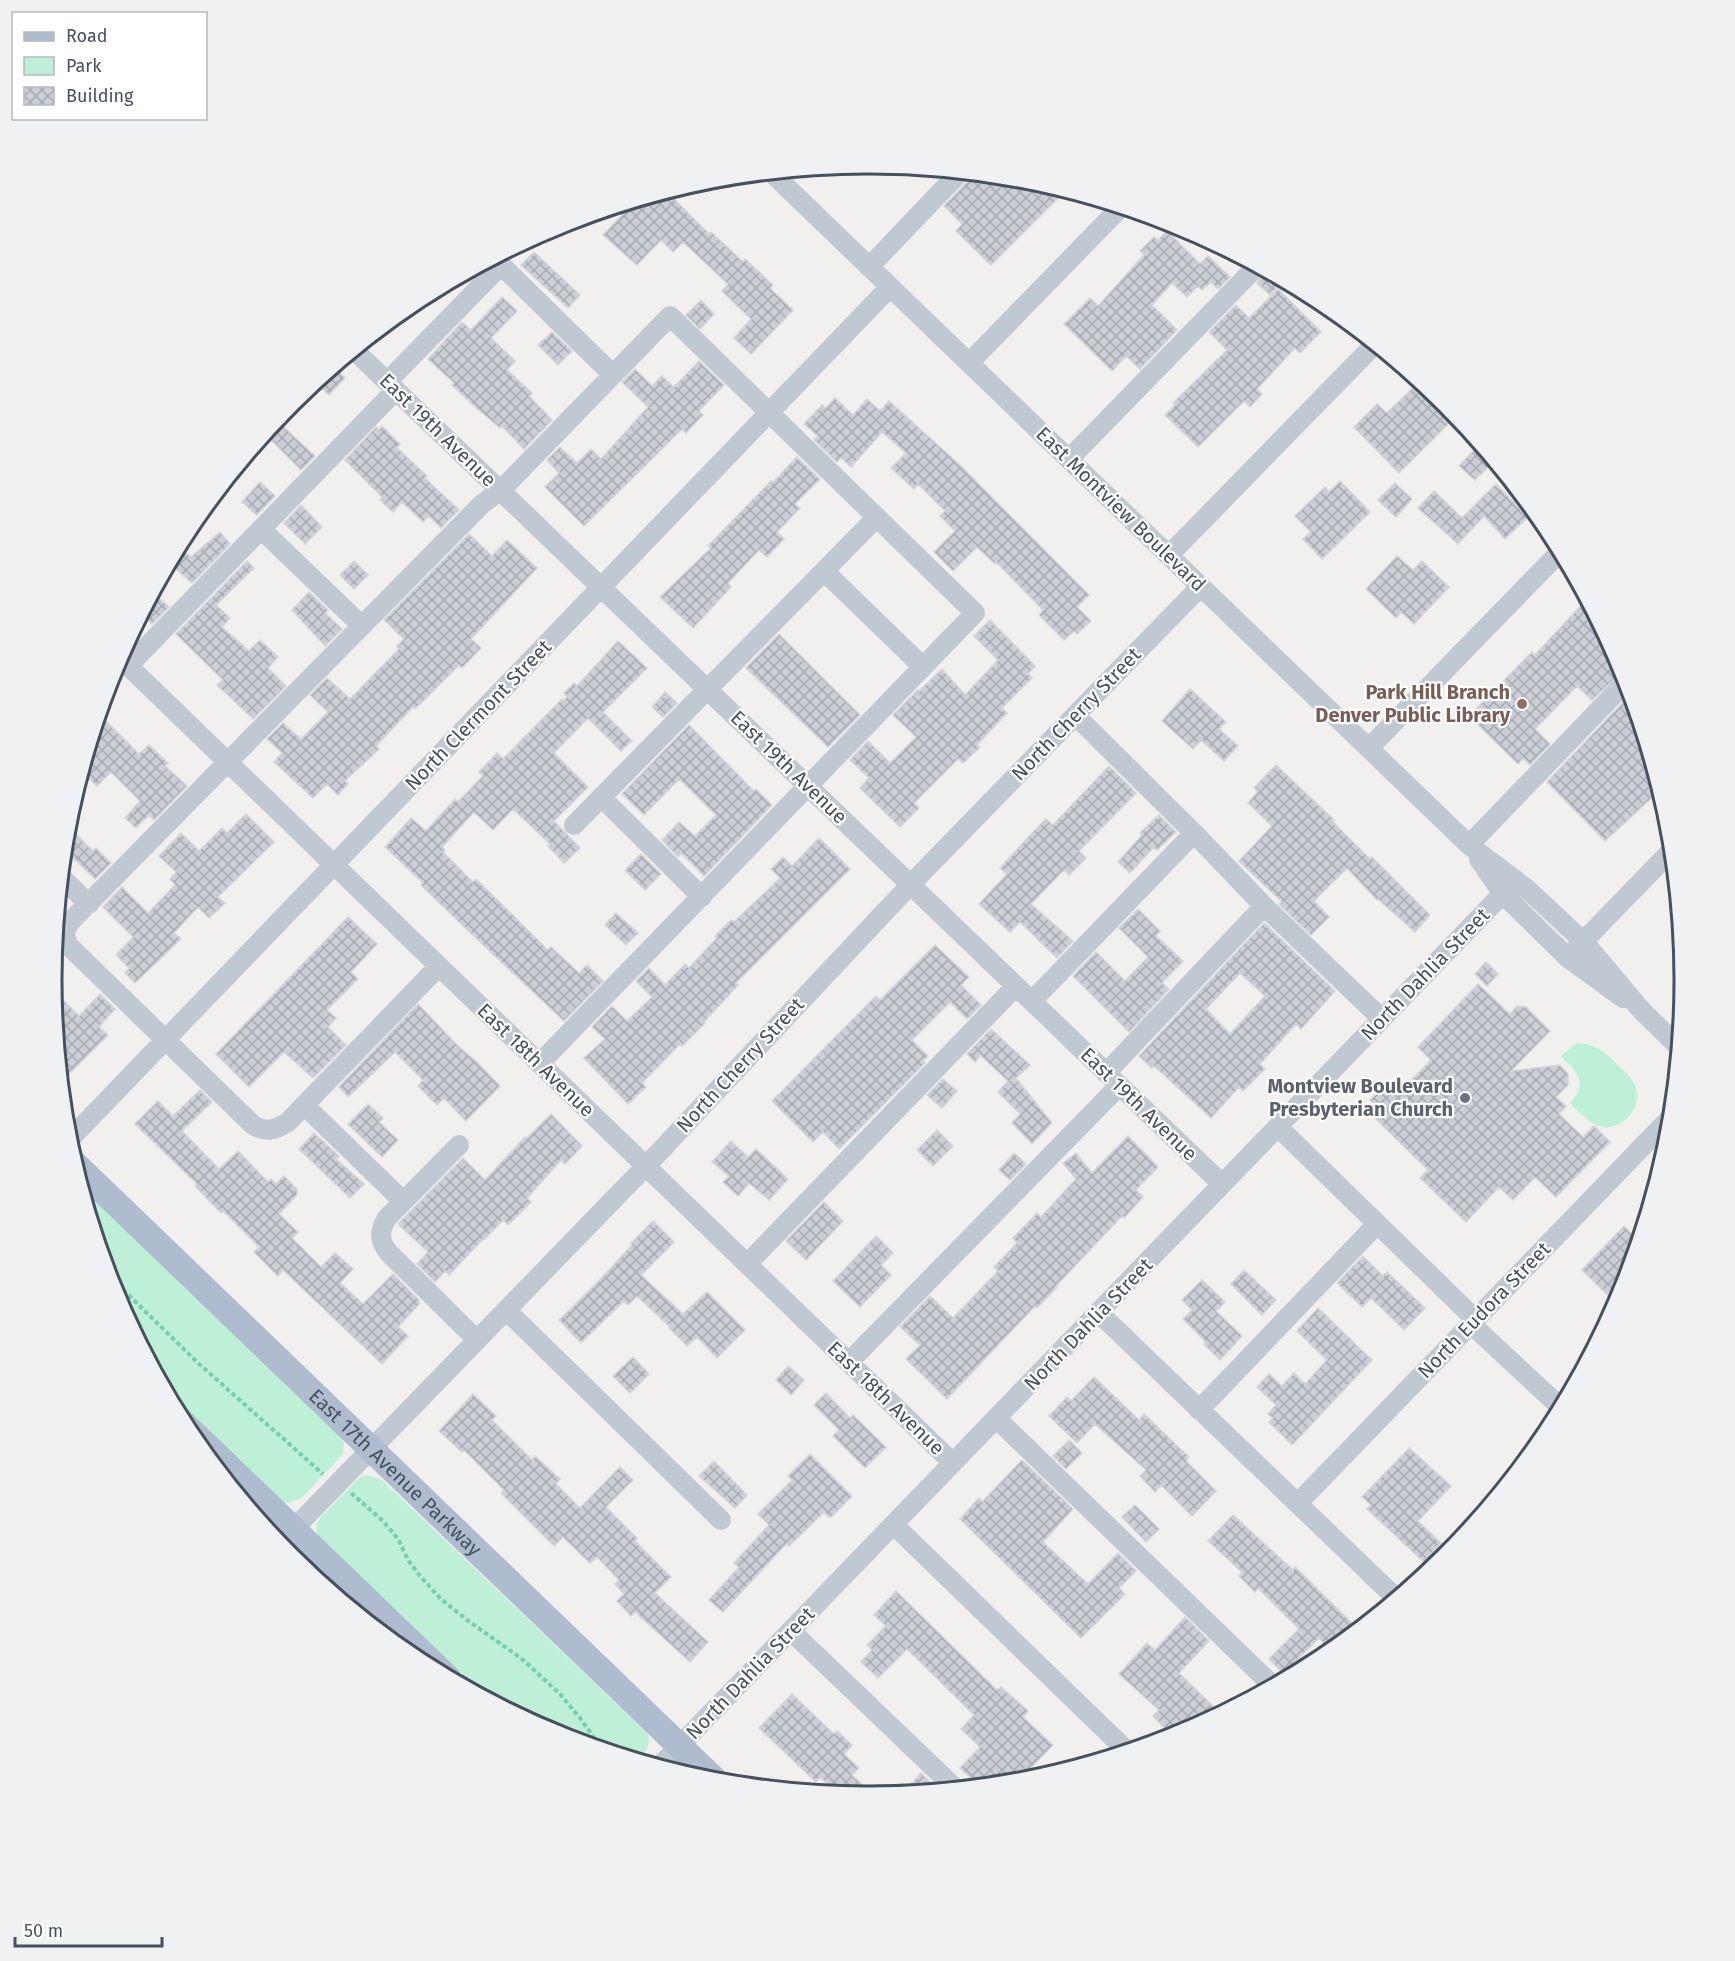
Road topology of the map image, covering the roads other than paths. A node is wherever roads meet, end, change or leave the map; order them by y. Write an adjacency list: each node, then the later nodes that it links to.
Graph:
1 (779, 179): 4 (street, East Montview Boulevard)
2 (953, 179): 4 (street)
3 (1115, 213): 9 (street)
4 (869, 267): 6 (street, East Montview Boulevard)
5 (1251, 272): 13 (street)
6 (890, 287): 9 (street, East Montview Boulevard); 12 (street, North Clermont Street)
7 (1369, 350): 17 (street)
8 (360, 355): 11 (street, East 19th Avenue)
9 (969, 363): 13 (street, East Montview Boulevard)
10 (613, 375): 11 (street); 12 (street); 14 (street)
11 (392, 386): 14 (street, East 19th Avenue); 16 (street)
12 (769, 411): 15 (street); 21 (street, North Clermont Street)
13 (1068, 459): 17 (street, East Montview Boulevard)
14 (501, 490): 21 (street, East 19th Avenue); 22 (street)
15 (877, 517): 19 (street); 25 (street)
16 (261, 529): 22 (street); 23 (street)
17 (1169, 555): 20 (street, East Montview Boulevard)
18 (1554, 558): 29 (street)
19 (824, 571): 25 (street); 27 (street)
20 (1201, 586): 28 (street, North Cherry Street); 29 (street, East Montview Boulevard)
21 (602, 587): 27 (street, East 19th Avenue); 37 (street, North Clermont Street)
22 (362, 626): 30 (street)
23 (132, 652)
24 (126, 664): 30 (street, East 18th Avenue)
25 (923, 667): 31 (street)
26 (1619, 689): 35 (street)
27 (709, 690): 31 (street, East 19th Avenue); 32 (street)
28 (1075, 715): 34 (street); 39 (street, North Cherry Street)
29 (1369, 747): 35 (street, East Montview Boulevard)
30 (228, 763): 37 (street, East 18th Avenue); 42 (street)
31 (808, 786): 39 (street, East 19th Avenue); 41 (street)
32 (601, 797): 33 (street); 41 (street)
33 (574, 825)
34 (1194, 833): 43 (street); 48 (street)
35 (1469, 845): 40 (street, East Montview Boulevard)
36 (1664, 858): 44 (street)
37 (333, 864): 46 (street, East 18th Avenue); 51 (street, North Clermont Street)
38 (67, 883): 42 (street)
39 (911, 884): 47 (street, East 19th Avenue); 60 (street, North Cherry Street)
40 (1509, 887): 44 (street, East Montview Boulevard); 45 (street, East Montview Boulevard); 50 (street, North Dahlia Street)
41 (702, 897): 53 (street)
42 (88, 904): 51 (street)
43 (1264, 906): 50 (street); 54 (street)
44 (1584, 942): 45 (street); 49 (street, East Montview Boulevard)
45 (1568, 958): 49 (street, East Montview Boulevard)
46 (439, 966): 53 (street, East 18th Avenue); 55 (street)
47 (1016, 986): 48 (street, East 19th Avenue); 65 (street)
48 (1032, 1001): 54 (street, East 19th Avenue)
49 (1642, 1011): 52 (street, East Montview Boulevard)
50 (1382, 1019): 56 (street, North Dahlia Street)
51 (166, 1040): 55 (street); 58 (street, North Clermont Street)
52 (1671, 1040)
53 (540, 1063): 60 (street, East 18th Avenue)
54 (1113, 1079): 62 (street, East 19th Avenue); 70 (street)
55 (304, 1105): 63 (street)
56 (1278, 1126): 62 (street, North Dahlia Street); 64 (street)
57 (1660, 1129): 68 (street, North Eudora Street)
58 (76, 1133)
59 (459, 1145): 63 (street)
60 (646, 1166): 65 (street, East 18th Avenue); 66 (street, North Cherry Street)
61 (86, 1174): 74 (main road, East 17th Avenue Parkway)
62 (1222, 1184): 67 (street, North Dahlia Street)
63 (403, 1201): 69 (street)
64 (1377, 1224): 68 (street); 72 (street)
65 (747, 1264): 70 (street, East 18th Avenue)
66 (506, 1310): 69 (street, North Cherry Street); 78 (street)
67 (1100, 1313): 72 (street); 73 (street, North Dahlia Street)
68 (1473, 1322): 71 (street); 77 (street, North Eudora Street)
69 (477, 1340): 74 (street, North Cherry Street)
70 (849, 1362): 75 (street, East 18th Avenue)
71 (1555, 1402)
72 (1199, 1410): 77 (street)
73 (997, 1419): 75 (street, North Dahlia Street); 86 (street)
74 (370, 1450): 81 (street, North Cherry Street); 87 (main road, East 17th Avenue Parkway)
75 (953, 1463): 80 (street, North Dahlia Street)
76 (254, 1503): 79 (main road)
77 (1298, 1503): 83 (street)
78 (722, 1520)
79 (273, 1524)
80 (894, 1525): 85 (street, North Dahlia Street); 88 (street)
81 (285, 1537)
82 (290, 1541): 84 (main road)
83 (1391, 1593)
84 (380, 1622)
85 (791, 1630): 87 (street, North Dahlia Street); 91 (street)
86 (1267, 1681)
87 (680, 1746): 89 (street, North Dahlia Street); 90 (main road, East 17th Avenue Parkway)
88 (1121, 1746)
89 (665, 1761)
90 (704, 1770)
91 (949, 1782)

